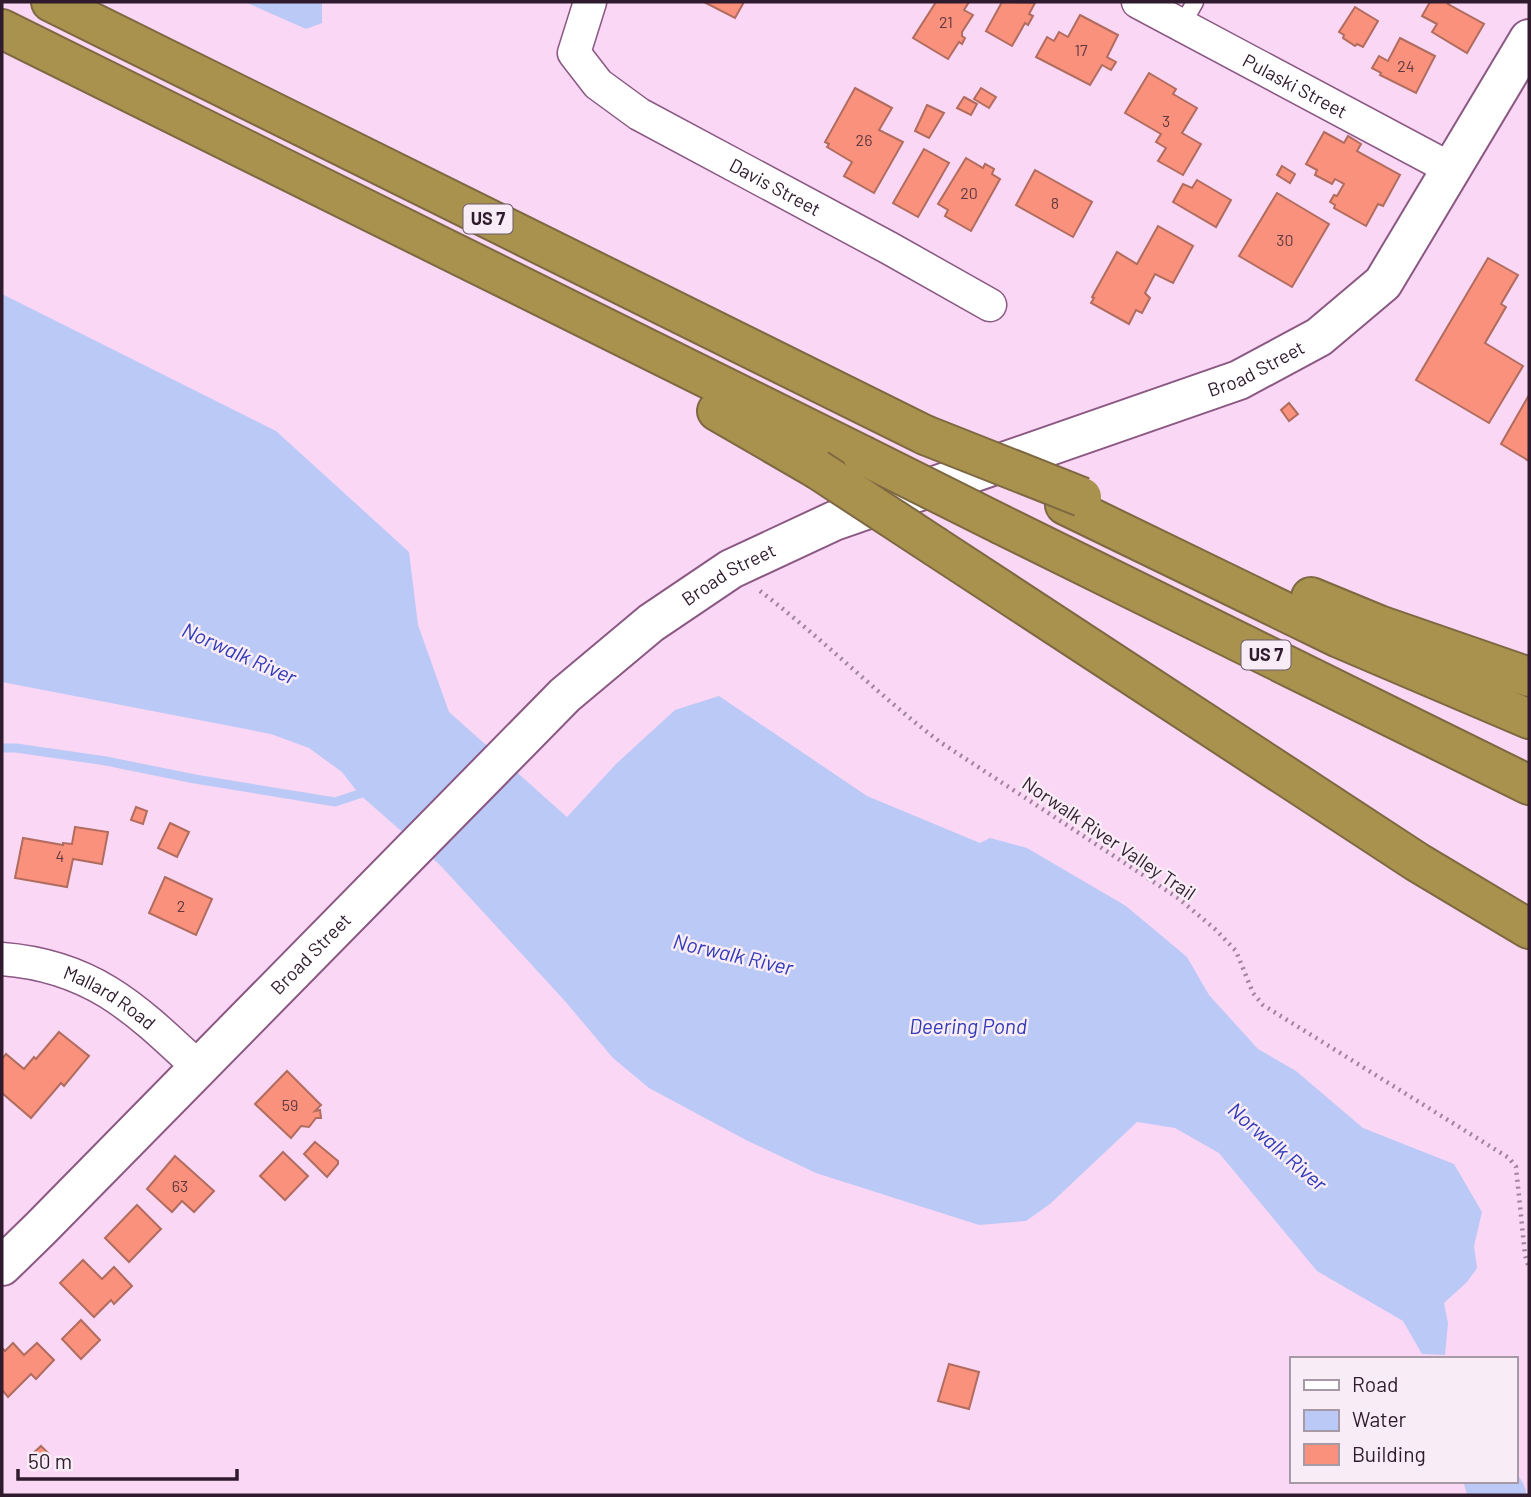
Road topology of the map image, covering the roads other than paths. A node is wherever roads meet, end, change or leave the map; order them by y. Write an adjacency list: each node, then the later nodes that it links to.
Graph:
1 (51, 2): 10 (highway, US 7, bridge)
2 (590, 2): 9 (street, Davis Street)
3 (1138, 2): 4 (street, Pulaski Street)
4 (1188, 13): 7 (street, Pulaski Street)
5 (2, 29): 8 (highway, US 7)
6 (1523, 65): 7 (street, Broad Street)
7 (1453, 170): 16 (street, Broad Street)
8 (310, 182): 13 (highway, US 7, bridge); 14 (highway, bridge)
9 (990, 305)
10 (1073, 501): 11 (highway); 12 (highway, US 7)
11 (1529, 677)
12 (1529, 719)
13 (1529, 785)
14 (1529, 929)
15 (2, 959): 16 (street, Mallard Road)
16 (199, 1068): 17 (street, Broad Street)
17 (2, 1266)

